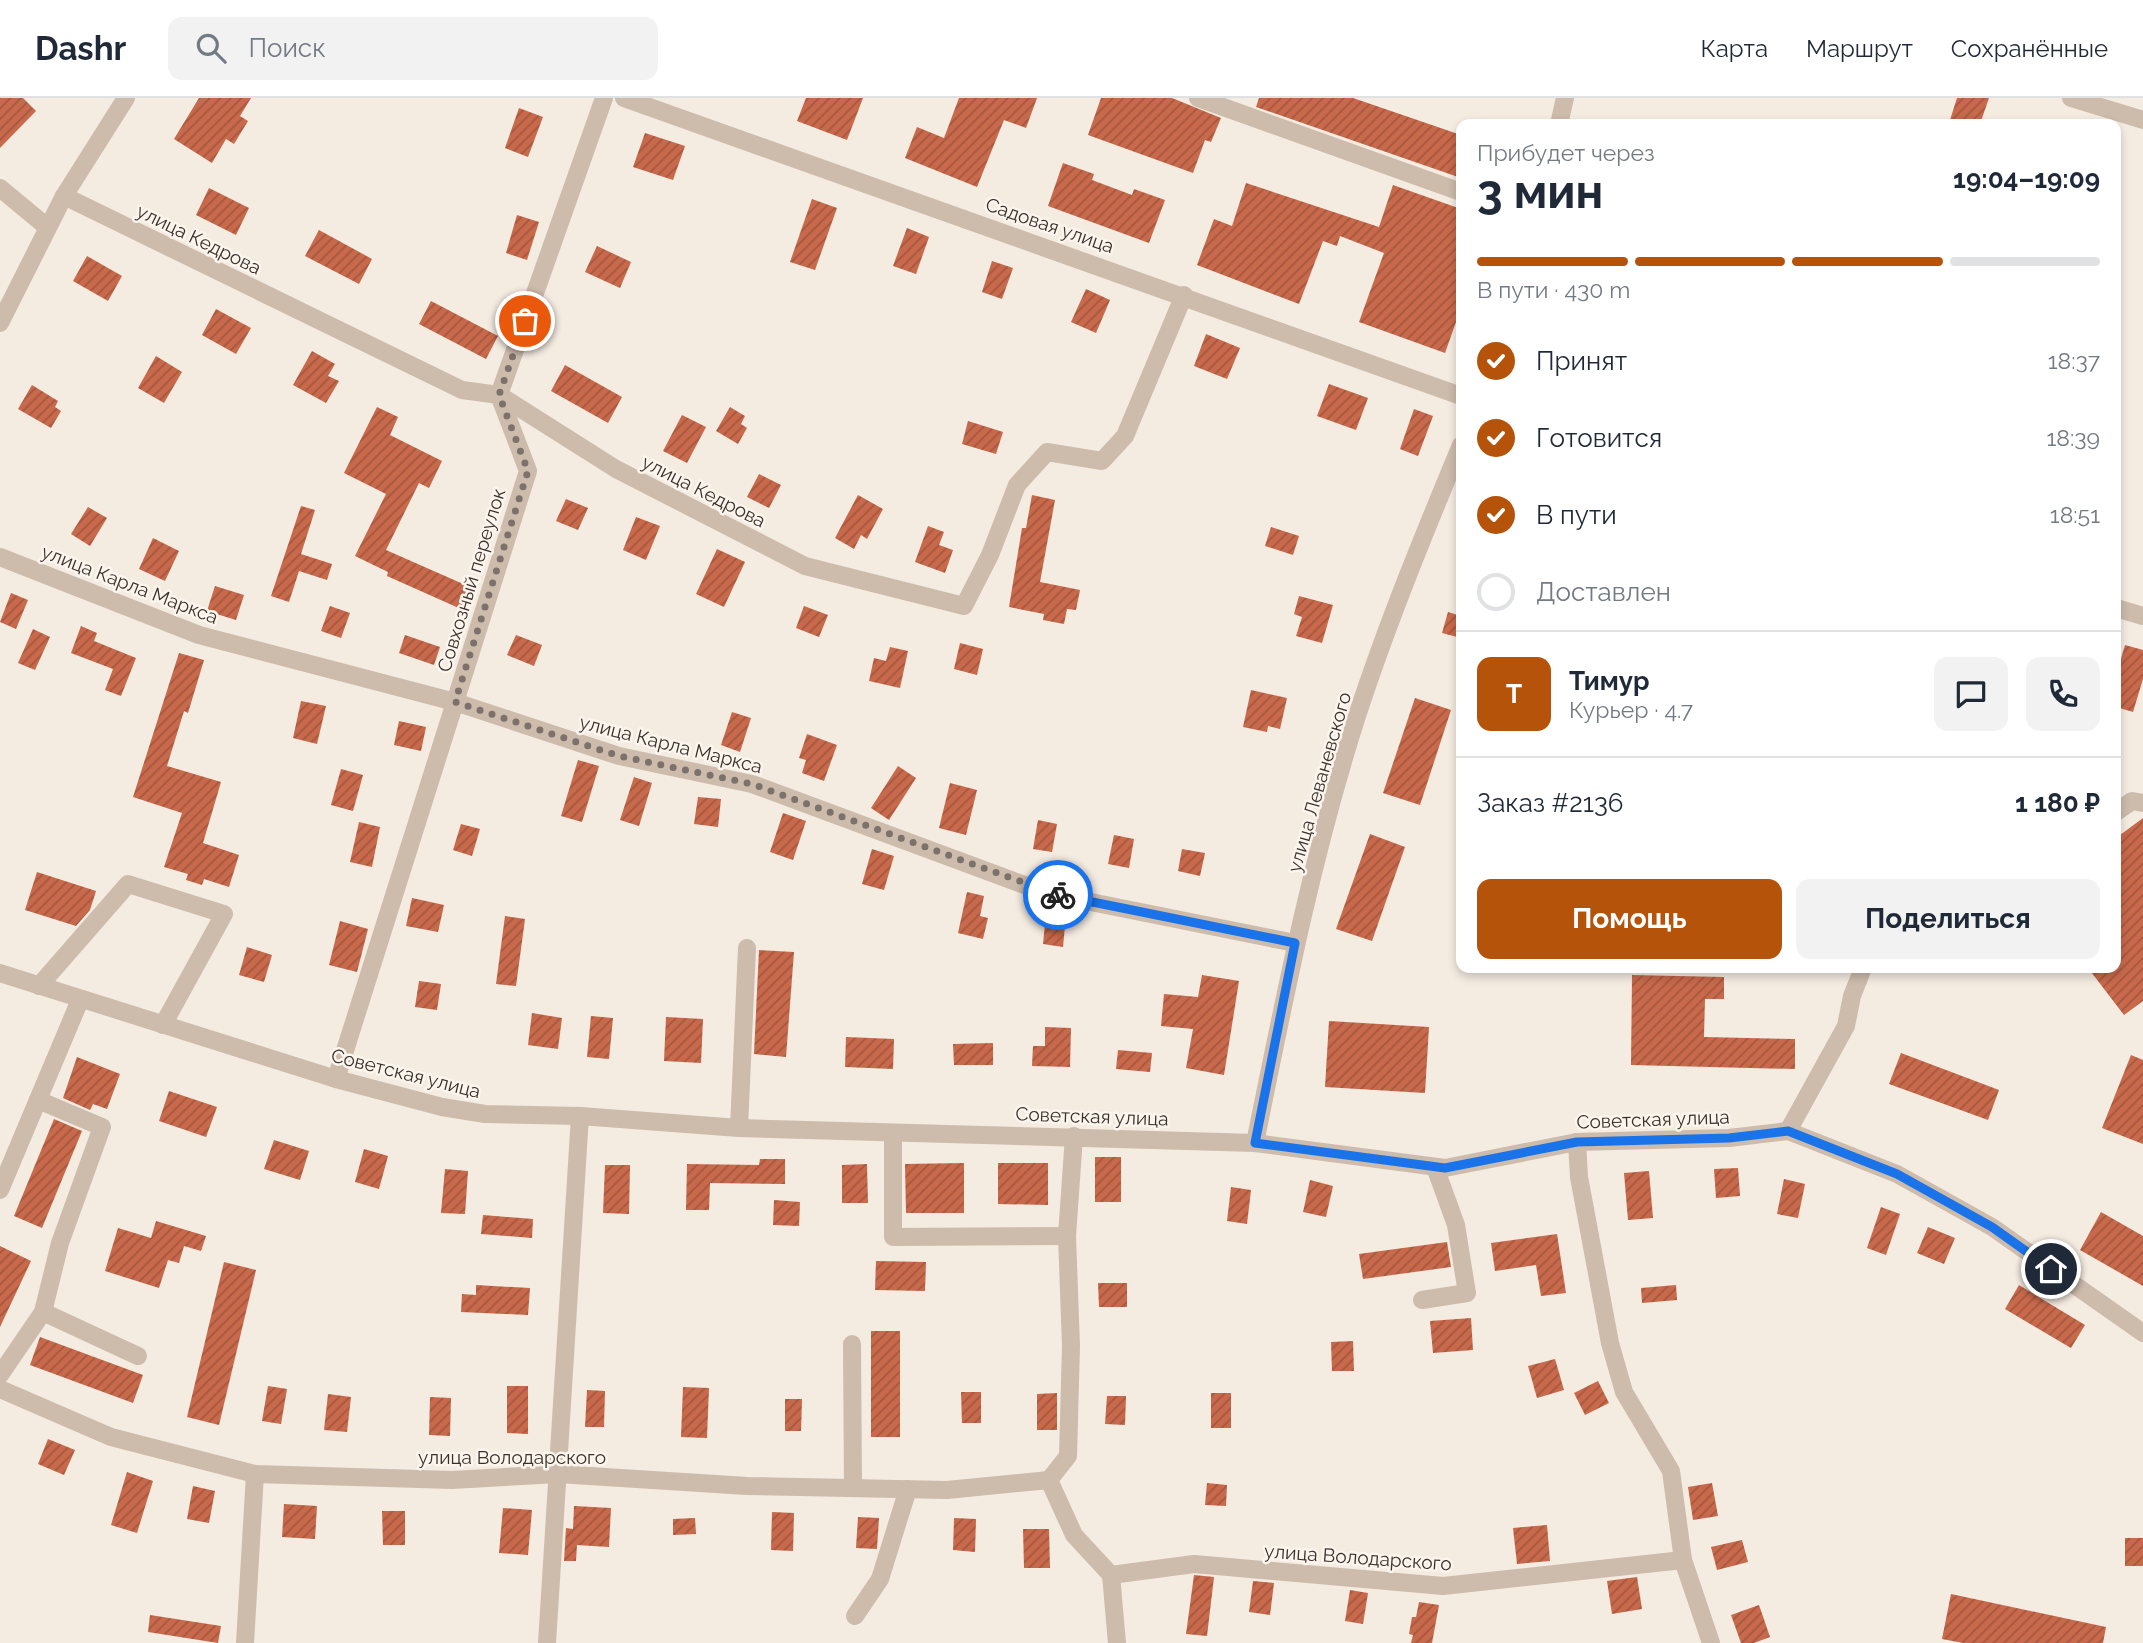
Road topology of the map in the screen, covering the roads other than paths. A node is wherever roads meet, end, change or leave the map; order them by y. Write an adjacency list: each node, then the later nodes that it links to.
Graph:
1 (126, 98): 11 (street)
2 (604, 98): 16 (street)
3 (624, 98): 13 (street, Садовая улица)
4 (1198, 98): 10 (street)
5 (1565, 98): 7 (street)
6 (2071, 98): 8 (street)
7 (1560, 119)
8 (2143, 120)
9 (0, 188): 12 (street)
10 (1456, 190)
11 (64, 196): 12 (street); 16 (street, улица Кедрова)
12 (47, 227): 14 (street)
13 (1184, 295): 15 (street, Садовая улица); 16 (street, улица Кедрова)
14 (0, 323)
15 (1456, 394)
16 (499, 395): 21 (street, Совхозный переулок)
17 (1456, 457): 24 (street, улица Леваневского)
18 (0, 557): 21 (street, улица Карла Маркса)
19 (2121, 609): 20 (street)
20 (2143, 616)
21 (455, 702): 24 (street, улица Карла Маркса); 31 (street, Совхозный переулок)
22 (2143, 803): 23 (street)
23 (2121, 809)
24 (1295, 943): 39 (street, улица Леваневского)
25 (747, 948): 34 (street)
26 (0, 973): 28 (street, Советская улица)
27 (1861, 973): 35 (street)
28 (39, 986): 29 (street, Советская улица); 30 (street)
29 (79, 1000): 30 (street, Советская улица); 32 (street)
30 (163, 1025): 31 (street, Советская улица)
31 (336, 1079): 33 (street, Советская улица)
32 (37, 1100): 41 (street); 44 (street)
33 (580, 1116): 34 (street, Советская улица); 50 (street)
34 (739, 1128): 36 (street, Советская улица)
35 (1788, 1131): 38 (street, Советская улица); 45 (street, Советская улица)
36 (893, 1133): 37 (street, Советская улица); 42 (street)
37 (1074, 1136): 39 (street, Советская улица); 42 (street)
38 (1577, 1142): 40 (street, Советская улица); 55 (street)
39 (1255, 1143): 40 (street, Советская улица)
40 (1435, 1167): 43 (street)
41 (0, 1190)
42 (1068, 1236): 52 (street)
43 (1422, 1300)
44 (43, 1312): 47 (street); 48 (street)
45 (2143, 1333)
46 (852, 1344): 53 (street)
47 (138, 1356)
48 (0, 1375)
49 (0, 1389): 51 (street, улица Володарского)
50 (558, 1474): 51 (street, улица Володарского); 53 (street, улица Володарского); 59 (street)
51 (255, 1475): 58 (street)
52 (1049, 1480): 54 (street, улица Володарского); 56 (street)
53 (853, 1488): 54 (street, улица Володарского)
54 (908, 1489): 57 (street)
55 (1683, 1560): 56 (street, улица Володарского); 61 (street)
56 (1111, 1575): 60 (street)
57 (855, 1616)
58 (245, 1643)
59 (547, 1643)
60 (1117, 1643)
61 (1712, 1643)

